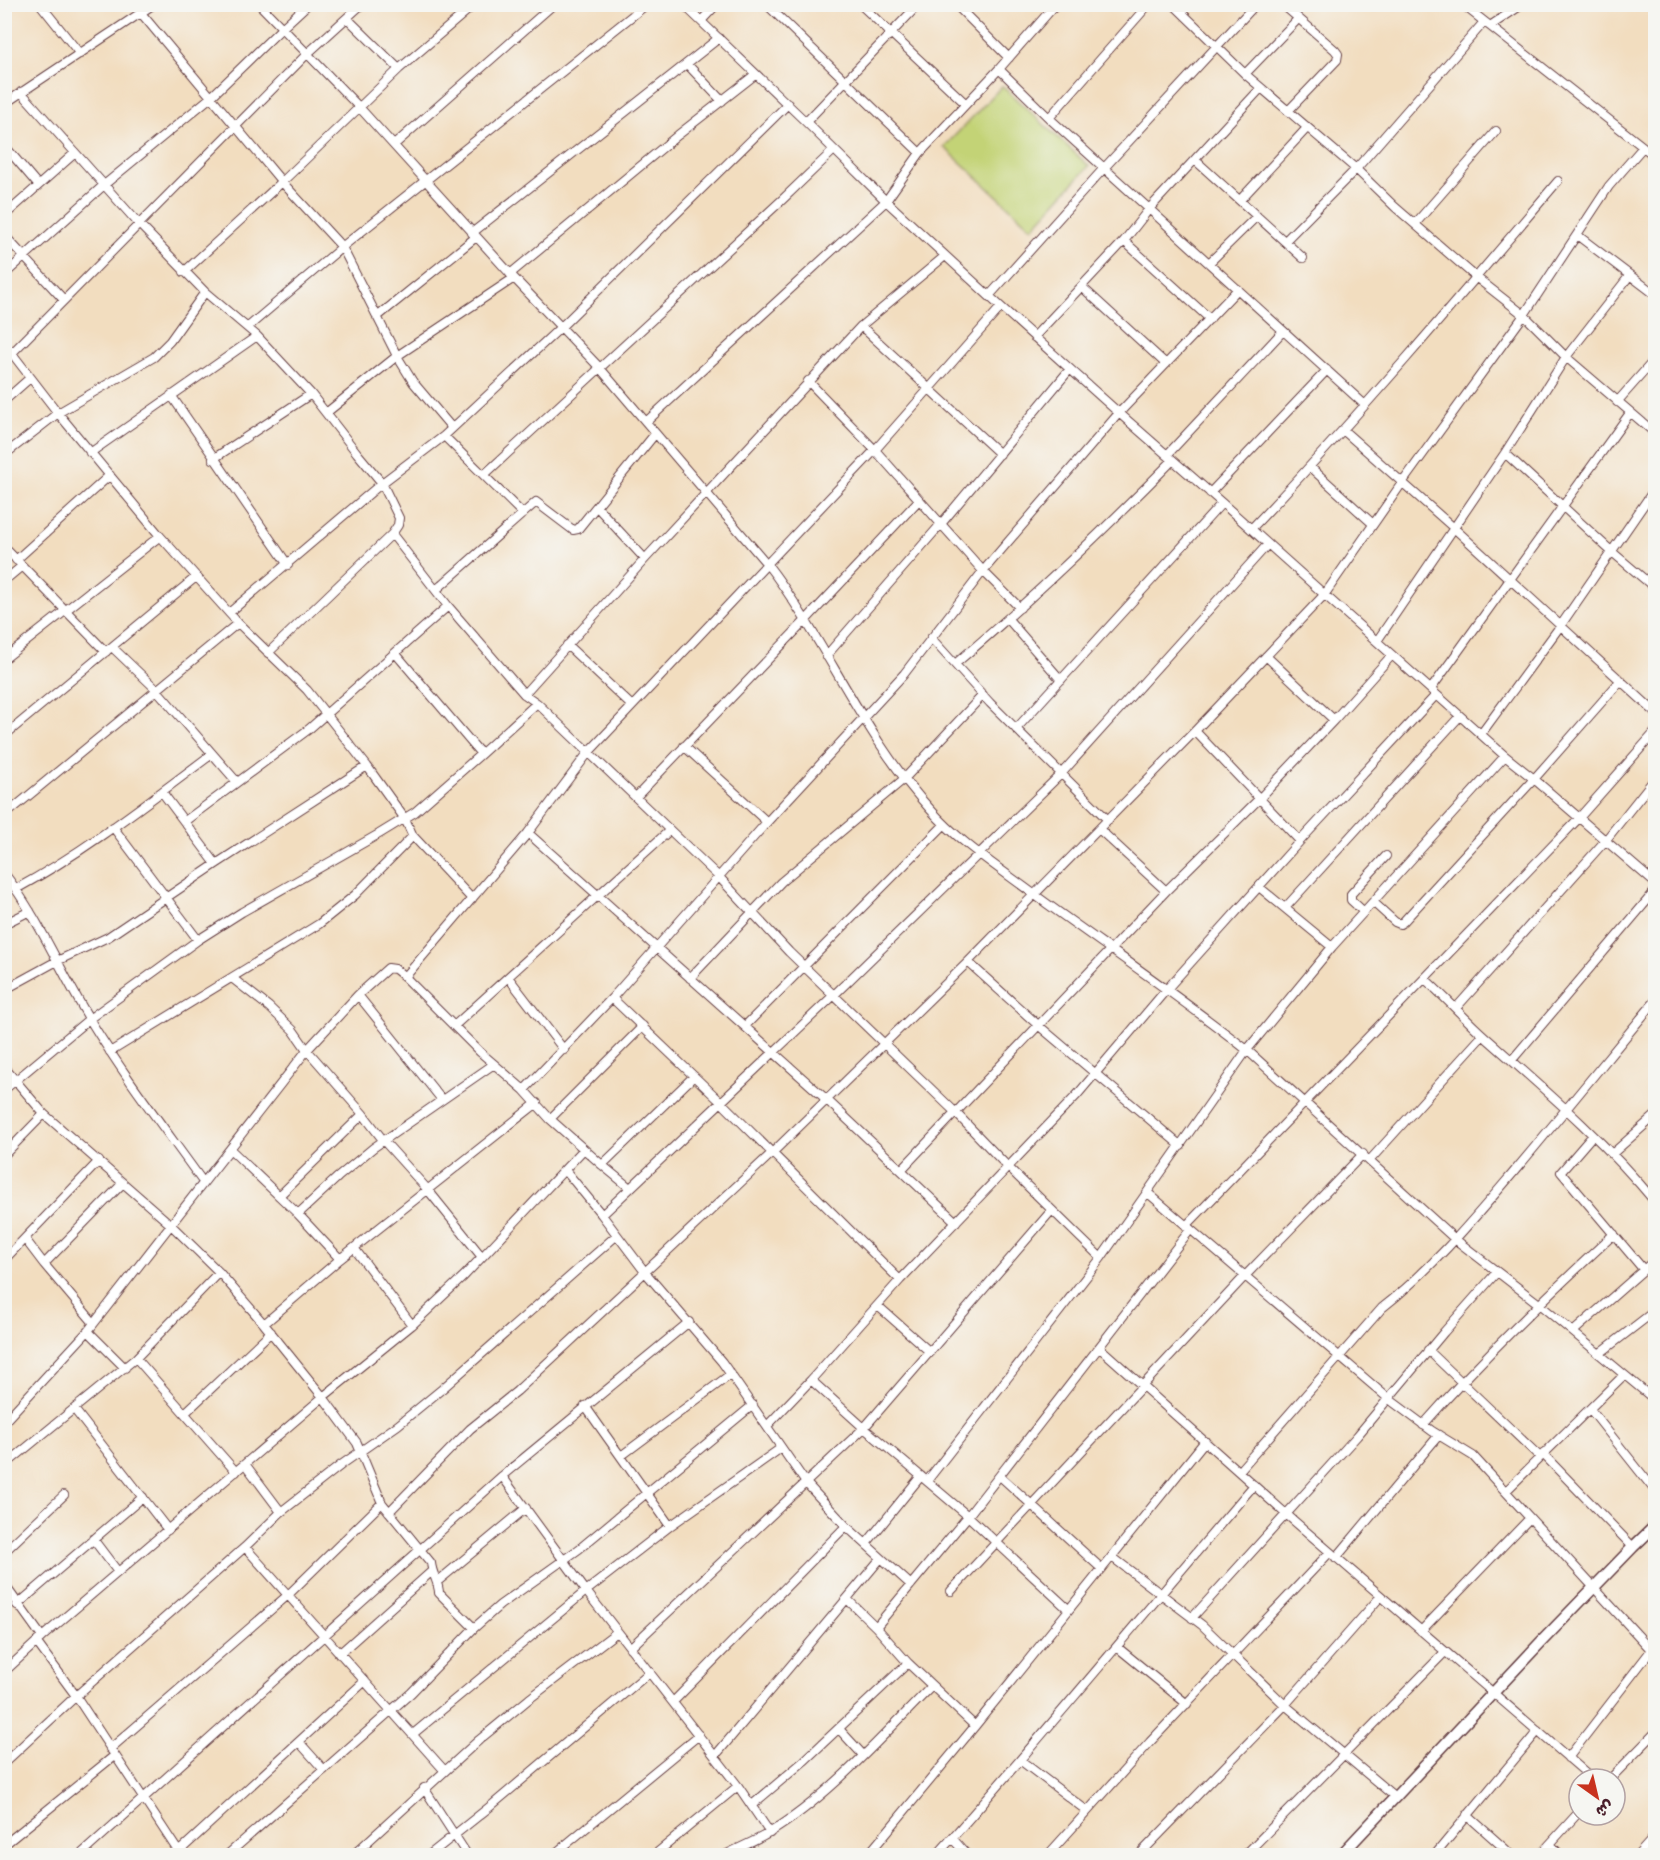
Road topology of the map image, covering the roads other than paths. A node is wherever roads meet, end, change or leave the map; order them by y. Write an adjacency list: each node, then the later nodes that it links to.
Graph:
1 (40, 4): 31 (street)
2 (154, 4): 22 (street)
3 (259, 4): 27 (street)
4 (308, 4): 27 (street)
5 (362, 4): 23 (street)
6 (475, 4): 35 (street)
7 (554, 4): 55 (street)
8 (647, 4): 64 (street)
9 (683, 4): 25 (street)
10 (717, 4): 25 (street)
11 (766, 4): 39 (street)
12 (860, 4): 28 (street)
13 (919, 4): 28 (street)
14 (955, 4): 33 (street)
15 (1149, 4): 49 (street)
16 (1173, 4): 30 (street)
17 (1256, 4): 30 (street)
18 (1282, 4): 24 (street)
19 (1462, 4): 26 (street)
20 (1523, 4): 26 (street)
21 (1053, 6): 33 (street)
22 (141, 13): 31 (street); 42 (street)
23 (347, 18): 32 (street); 35 (street)
24 (1298, 19): 38 (street); 48 (street)
25 (701, 21): 29 (street)
26 (1487, 24): 56 (street); 63 (street)
27 (282, 28): 32 (street); 42 (street)
28 (891, 35): 39 (street); 46 (street)
29 (719, 38): 34 (street); 37 (street)
30 (1217, 47): 38 (street); 62 (street)
31 (80, 54): 41 (street)
32 (307, 54): 47 (street); 51 (street)
33 (1009, 58): 36 (street)
34 (687, 64): 43 (street); 77 (street)
35 (399, 69): 47 (street)
36 (999, 69): 46 (street); 49 (street)
37 (756, 74): 43 (street); 45 (street)
38 (1245, 74): 40 (street)
39 (845, 81): 50 (street); 59 (street)
40 (1261, 88): 48 (street); 61 (street)
41 (21, 92): 44 (street); 58 (street)
42 (211, 98): 51 (street); 68 (street)
43 (722, 101): 89 (street)
44 (4, 104)
45 (788, 104): 50 (street); 103 (street)
46 (966, 104): 59 (street)
47 (359, 107): 55 (street); 66 (street)
48 (1288, 111): 52 (street)
49 (1049, 118): 62 (street)
50 (806, 122): 57 (street)
51 (235, 127): 66 (street); 74 (street)
52 (1307, 128): 63 (street); 69 (street)
53 (1496, 131): 75 (street)
54 (4, 145): 67 (street)
55 (394, 145): 64 (street)
56 (1643, 147): 60 (street); 78 (street)
57 (834, 150): 70 (street); 113 (street)
58 (75, 153): 67 (street); 68 (street)
59 (920, 153): 70 (street)
60 (1656, 157)
61 (1195, 160): 69 (street); 71 (street)
62 (1105, 167): 71 (street); 95 (street)
63 (1356, 169): 75 (street); 80 (street)
64 (426, 181): 77 (street); 81 (street)
65 (1558, 181): 90 (street)
66 (282, 182): 81 (street); 86 (street)
67 (38, 185): 72 (street)
68 (104, 185): 74 (street); 83 (street)
69 (1240, 200): 73 (street)
70 (886, 201): 82 (street); 128 (street)
71 (1149, 209): 79 (street); 85 (street)
72 (4, 216)
73 (1257, 216): 80 (street); 85 (street)
74 (139, 224): 86 (street); 96 (street)
75 (1415, 224): 90 (street)
76 (4, 235): 83 (street)
77 (474, 235): 89 (street); 99 (street)
78 (1577, 235): 88 (street); 98 (street)
79 (1124, 241): 91 (street); 100 (street)
80 (1285, 241): 84 (street)
81 (342, 247): 99 (street); 102 (street)
82 (945, 256): 95 (street); 101 (street)
83 (25, 258): 87 (street); 96 (street)
84 (1303, 258)
85 (1209, 263): 92 (street)
86 (184, 272): 93 (street)
87 (4, 275)
88 (1630, 275): 94 (street); 110 (street)
89 (512, 276): 103 (street); 109 (street)
90 (1477, 278): 98 (street); 123 (street)
91 (1082, 287): 106 (street); 112 (street)
92 (1238, 289): 100 (street); 104 (street)
93 (205, 292): 102 (street); 127 (street)
94 (1656, 295)
95 (989, 296): 97 (street)
96 (64, 300): 108 (street)
97 (1001, 307): 106 (street); 118 (street)
98 (1524, 315): 110 (street); 145 (street)
99 (377, 317): 109 (street)
100 (1210, 319): 112 (street)
101 (861, 326): 117 (street); 118 (street)
102 (248, 327): 105 (street)
103 (561, 327): 113 (street); 129 (street)
104 (1283, 331): 115 (street); 139 (street)
105 (257, 336): 119 (street); 120 (street)
106 (1034, 337): 114 (street)
107 (4, 343): 108 (street)
108 (12, 352): 116 (street)
109 (397, 356): 124 (street); 129 (street)
110 (1566, 357): 122 (street); 137 (street)
111 (1656, 358): 122 (street)
112 (1166, 364): 125 (street)
113 (599, 367): 128 (street); 143 (street)
114 (1070, 369): 125 (street); 136 (street)
115 (1327, 370): 123 (street); 148 (street)
116 (30, 378): 121 (street); 127 (street)
117 (808, 381): 134 (street); 147 (street)
118 (929, 390): 134 (street); 136 (street)
119 (311, 394): 124 (street); 140 (street)
120 (171, 395): 135 (street); 140 (street)
121 (4, 401)
122 (1617, 402): 126 (street)
123 (1365, 405): 130 (street)
124 (326, 413): 144 (street)
125 (1119, 413): 139 (street); 167 (street)
126 (1630, 413): 132 (street); 152 (street)
127 (58, 414): 135 (street); 138 (street)
128 (646, 422): 131 (street)
129 (452, 428): 133 (street)
130 (1343, 430): 141 (street); 145 (street)
131 (655, 434): 147 (street); 151 (street)
132 (1656, 434)
133 (444, 436): 143 (street); 144 (street)
134 (874, 450): 149 (street); 166 (street)
135 (90, 453): 142 (street)
136 (1000, 453): 154 (street)
137 (1505, 453): 152 (street); 157 (street)
138 (4, 455)
139 (1170, 458): 148 (street); 175 (street)
140 (213, 459): 165 (street)
141 (1310, 467): 155 (street); 156 (street)
142 (110, 475): 159 (street); 164 (street)
143 (484, 475): 153 (street)
144 (382, 483): 158 (street); 165 (street)
145 (1402, 483): 155 (street); 157 (street)
146 (1656, 487): 162 (street)
147 (706, 493): 163 (street); 166 (street)
148 (1210, 493): 150 (street)
149 (918, 501): 154 (street); 179 (street)
150 (1222, 503): 156 (street); 193 (street)
151 (597, 507): 153 (street); 163 (street)
152 (1563, 507): 162 (street); 169 (street)
153 (523, 514): 172 (street)
154 (941, 524): 167 (street); 189 (street)
155 (1373, 524): 173 (street)
156 (1251, 529): 160 (street)
157 (1455, 529): 169 (street); 183 (street)
158 (392, 534): 172 (street); 186 (street)
159 (160, 536): 168 (street); 176 (street)
160 (1268, 544): 173 (street); 217 (street)
161 (4, 547): 164 (street)
162 (1611, 551): 171 (street); 181 (street)
163 (645, 559): 184 (street)
164 (19, 563): 170 (street); 176 (street)
165 (288, 564): 177 (street)
166 (767, 564): 179 (street); 200 (street)
167 (983, 571): 175 (street); 182 (street)
168 (196, 577): 177 (street); 185 (street)
169 (1510, 579): 181 (street); 196 (street)
170 (4, 581)
171 (1656, 589)
172 (436, 590): 174 (street)
173 (1325, 594): 183 (street); 190 (street)
174 (448, 606): 187 (street); 197 (street)
175 (1020, 608): 178 (street)
176 (66, 609): 185 (street); 191 (street)
177 (229, 613): 180 (street)
178 (1008, 619): 192 (street); 193 (street)
179 (806, 620): 189 (street); 211 (street)
180 (238, 623): 186 (street); 195 (street)
181 (1561, 626): 194 (street); 209 (street)
182 (931, 638): 192 (street); 204 (street)
183 (1377, 641): 188 (street)
184 (567, 645): 197 (street); 200 (street)
185 (109, 649): 195 (street); 210 (street)
186 (268, 652): 202 (street)
187 (396, 654): 202 (street); 214 (street)
188 (1392, 655): 196 (street); 205 (street)
189 (826, 656): 204 (street)
190 (1266, 656): 205 (street); 207 (street)
191 (4, 658)
192 (955, 664): 198 (street)
193 (1061, 680): 206 (street)
194 (1621, 680): 201 (street); 220 (street)
195 (156, 689): 213 (street); 225 (street)
196 (1433, 692): 203 (street); 238 (street)
197 (524, 694): 199 (street)
198 (983, 695): 206 (street); 219 (street)
199 (537, 703): 212 (street); 214 (street)
200 (632, 706): 212 (street)
201 (1656, 713)
202 (326, 714): 216 (street); 221 (street)
203 (1460, 716): 209 (street); 254 (street)
204 (862, 718): 219 (street); 230 (street)
205 (1334, 720): 224 (street)
206 (1016, 729): 217 (street)
207 (1196, 731): 224 (street); 228 (street)
208 (1656, 731): 226 (street)
209 (1481, 734): 215 (street)
210 (4, 736)
211 (684, 746): 223 (street); 230 (street)
212 (588, 753): 223 (street); 235 (street)
213 (212, 754): 221 (street); 222 (street)
214 (482, 754): 227 (street)
215 (1505, 756): 220 (street); 253 (street)
216 (367, 766): 227 (street); 241 (street)
217 (1061, 774): 228 (street); 239 (street)
218 (1656, 777): 237 (street)
219 (904, 779): 231 (street); 256 (street)
220 (1534, 779): 226 (street); 253 (street)
221 (237, 782): 229 (street)
222 (162, 792): 229 (street); 232 (street)
223 (636, 797): 234 (street)
224 (1259, 799): 238 (street); 248 (street)
225 (4, 816)
226 (1579, 818): 237 (street); 270 (street)
227 (405, 819): 236 (street); 259 (street)
228 (1108, 820): 233 (street)
229 (184, 821): 241 (street)
230 (767, 822): 243 (street)
231 (945, 825): 239 (street); 265 (street)
232 (113, 827): 246 (street); 251 (street)
233 (1099, 829): 248 (street); 249 (street)
234 (670, 830): 243 (street); 250 (street)
235 (528, 833): 250 (street); 252 (street)
236 (413, 836): 252 (street); 268 (street)
237 (1605, 840): 244 (street); 277 (street)
238 (1300, 841): 245 (street)
239 (979, 854): 249 (street); 274 (street)
240 (1386, 856): 257 (street)
241 (216, 864): 251 (street)
242 (4, 873): 246 (street)
243 (719, 877): 256 (street); 261 (street)
244 (1656, 884)
245 (1259, 886): 254 (street); 272 (street)
246 (16, 889): 255 (street)
247 (1656, 890): 290 (street)
248 (1166, 891): 262 (street)
249 (1035, 895): 262 (street); 264 (street)
250 (598, 896): 261 (street); 267 (street)
251 (167, 898): 259 (street); 263 (street)
252 (472, 899): 266 (street)
253 (1373, 902): 257 (street)
254 (1285, 908): 260 (street)
255 (30, 911): 258 (street); 263 (street)
256 (752, 912): 265 (street); 269 (street)
257 (1364, 912): 260 (street)
258 (4, 924)
259 (198, 940): 278 (street)
260 (1332, 947): 287 (street)
261 (656, 949): 269 (street); 275 (street)
262 (1110, 950): 272 (street); 279 (street)
263 (57, 962): 271 (street); 278 (street)
264 (968, 962): 279 (street); 284 (street)
265 (804, 967): 274 (street); 282 (street)
266 (405, 977): 273 (street); 280 (street)
267 (508, 977): 280 (street); 286 (street)
268 (232, 978): 285 (street); 288 (street)
269 (690, 978): 282 (street)
270 (1425, 979): 277 (street); 302 (street)
271 (4, 990)
272 (1167, 990): 287 (street); 293 (street)
273 (358, 995): 285 (street); 298 (street)
274 (834, 995): 284 (street); 289 (street)
275 (612, 998): 281 (street); 286 (street)
276 (1656, 1000): 303 (street)
277 (1456, 1008): 283 (street)
278 (89, 1019): 288 (street); 295 (street)
279 (1038, 1025): 293 (street); 304 (street)
280 (454, 1026): 291 (street)
281 (643, 1026): 294 (street); 308 (street)
282 (745, 1026): 289 (street)
283 (1483, 1035): 290 (street); 318 (street)
284 (885, 1044): 299 (street); 304 (street)
285 (307, 1050): 306 (street); 312 (street)
286 (564, 1050): 297 (street)
287 (1248, 1050): 302 (street); 311 (street)
288 (110, 1052): 324 (street)
289 (773, 1052): 299 (street); 300 (street)
290 (1512, 1060): 303 (street)
291 (494, 1064): 297 (street); 298 (street)
292 (4, 1067): 295 (street)
293 (1096, 1073): 311 (street); 321 (street)
294 (694, 1076): 300 (street); 320 (street)
295 (16, 1081): 296 (street); 305 (street)
296 (4, 1090)
297 (524, 1090): 301 (street)
298 (442, 1100): 310 (street)
299 (827, 1100): 314 (street); 322 (street)
300 (720, 1101): 314 (street); 326 (street)
301 (537, 1103): 308 (street); 327 (street)
302 (1306, 1103): 315 (street); 336 (street)
303 (1568, 1109): 309 (street); 340 (street)
304 (955, 1112): 321 (street); 322 (street)
305 (44, 1114): 317 (street); 319 (street)
306 (363, 1114): 310 (street); 329 (street)
307 (1656, 1115): 316 (street)
308 (550, 1119): 313 (street)
309 (1593, 1136): 316 (street); 337 (street)
310 (383, 1140): 327 (street); 332 (street)
311 (1180, 1146): 328 (street)
312 (230, 1149): 324 (street); 329 (street)
313 (584, 1149): 320 (street); 323 (street)
314 (772, 1153): 350 (street); 353 (street)
315 (1363, 1154): 318 (street); 352 (street)
316 (1612, 1154): 330 (street)
317 (4, 1155)
318 (1370, 1160): 340 (street)
319 (99, 1161): 325 (street); 339 (street)
320 (602, 1165): 326 (street)
321 (1008, 1167): 331 (street); 334 (street)
322 (902, 1169): 334 (street)
323 (564, 1170): 333 (street); 342 (street)
324 (203, 1182): 335 (street)
325 (123, 1183): 335 (street); 347 (street)
326 (630, 1188): 333 (street)
327 (428, 1190): 341 (street); 342 (street)
328 (1148, 1193): 336 (street); 343 (street)
329 (279, 1196): 332 (street)
330 (1656, 1203)
331 (1052, 1210): 343 (street); 366 (street)
332 (298, 1214): 344 (street)
333 (602, 1215): 338 (street)
334 (956, 1222): 353 (street)
335 (170, 1224): 349 (street); 358 (street)
336 (1188, 1228): 352 (street); 364 (street)
337 (1614, 1234): 348 (street); 354 (street)
338 (617, 1235): 350 (street); 391 (street)
339 (25, 1239): 346 (street); 347 (street)
340 (1456, 1240): 351 (street); 368 (street)
341 (354, 1248): 344 (street); 360 (street)
342 (482, 1257): 360 (street)
343 (1101, 1258): 400 (street)
344 (340, 1259): 359 (street)
345 (1656, 1259): 348 (street)
346 (4, 1260)
347 (44, 1264): 358 (street)
348 (1643, 1269): 362 (street)
349 (219, 1272): 359 (street); 369 (street)
350 (645, 1272): 357 (street); 412 (street)
351 (1497, 1272): 354 (street); 365 (street)
352 (1245, 1276): 368 (street); 375 (street)
353 (900, 1280): 355 (street)
354 (1539, 1304): 362 (street); 374 (street)
355 (878, 1306): 366 (street); 373 (street)
356 (1656, 1310): 367 (street)
357 (689, 1322): 371 (street); 380 (street)
358 (93, 1323): 361 (street)
359 (264, 1324): 363 (street)
360 (412, 1325): 376 (street)
361 (88, 1331): 370 (street); 384 (street)
362 (1574, 1331): 367 (street)
363 (271, 1332): 376 (street); 383 (street)
364 (1100, 1348): 375 (street); 399 (street)
365 (1428, 1350): 374 (street); 377 (street)
366 (930, 1352): 387 (street)
367 (1599, 1354): 372 (street)
368 (1339, 1356): 377 (street); 396 (street)
369 (136, 1358): 370 (street); 383 (street)
370 (125, 1368): 381 (street)
371 (731, 1374): 379 (street); 392 (street)
372 (1624, 1376): 378 (street); 382 (street)
373 (811, 1380): 386 (street); 387 (street)
374 (1462, 1382): 385 (street); 393 (street)
375 (1142, 1385): 389 (street); 409 (street)
376 (323, 1397): 391 (street); 394 (street)
377 (1389, 1399): 385 (street); 413 (street)
378 (1656, 1401)
379 (753, 1405): 386 (street); 405 (street)
380 (585, 1406): 392 (street); 398 (street)
381 (74, 1409): 395 (street); 407 (street)
382 (1590, 1409): 393 (street); 404 (street)
383 (184, 1413): 397 (street)
384 (4, 1422)
385 (1423, 1425): 388 (street)
386 (767, 1426): 390 (street)
387 (864, 1428): 400 (street); 401 (street)
388 (1439, 1435): 403 (street); 427 (street)
389 (1204, 1441): 396 (street); 428 (street)
390 (781, 1448): 401 (street); 416 (street)
391 (361, 1450): 408 (street); 411 (street)
392 (621, 1456): 405 (street)
393 (1541, 1456): 403 (street); 424 (street)
394 (245, 1464): 397 (street); 411 (street)
395 (4, 1466)
396 (1239, 1471): 402 (street)
397 (236, 1473): 419 (street)
398 (502, 1476): 410 (street); 425 (street)
399 (1000, 1476): 409 (street); 414 (street)
400 (924, 1479): 414 (street); 422 (street)
401 (806, 1483): 417 (street); 454 (street)
402 (1254, 1485): 413 (street); 440 (street)
403 (1506, 1491): 415 (street)
404 (1656, 1492)
405 (647, 1493): 416 (street); 430 (street)
406 (64, 1495): 426 (street)
407 (143, 1497): 419 (street); 420 (street)
408 (382, 1503): 412 (street); 441 (street)
409 (1032, 1505): 421 (street); 431 (street)
410 (526, 1508): 430 (street); 434 (street)
411 (281, 1512): 423 (street)
412 (389, 1512): 425 (street)
413 (1286, 1514): 427 (street); 446 (street)
414 (968, 1516): 421 (street); 436 (street)
415 (1530, 1518): 437 (street); 449 (street)
416 (670, 1526): 438 (street)
417 (846, 1526): 422 (street); 466 (street)
418 (1656, 1526): 424 (street)
419 (168, 1530): 433 (street)
420 (93, 1539): 433 (street); 444 (street)
421 (995, 1543): 439 (street); 445 (street)
422 (866, 1544): 429 (street)
423 (245, 1547): 441 (street); 465 (street)
424 (1633, 1547): 437 (street)
425 (420, 1548): 432 (street); 451 (street)
426 (4, 1552)
427 (1333, 1555): 442 (street); 458 (street)
428 (1112, 1557): 431 (street); 440 (street)
429 (881, 1558): 436 (street); 443 (street)
430 (564, 1560): 438 (street); 448 (street)
431 (1102, 1569): 445 (street)
432 (432, 1571): 434 (street); 457 (street)
433 (118, 1572): 452 (street)
434 (436, 1582): 448 (street)
435 (4, 1584): 444 (street)
436 (911, 1585): 447 (street)
437 (1594, 1588): 455 (street); 464 (street)
438 (585, 1591): 450 (street); 474 (street)
439 (951, 1591)
440 (1159, 1594): 446 (street); 453 (street)
441 (288, 1595): 451 (street); 477 (street)
442 (1381, 1596): 449 (street); 468 (street)
443 (848, 1600): 447 (street); 480 (street)
444 (17, 1605): 452 (street)
445 (1068, 1609): 470 (street)
446 (1192, 1618): 458 (street)
447 (876, 1627): 459 (street)
448 (474, 1628): 469 (street)
449 (1421, 1631): 456 (street)
450 (617, 1632): 454 (street); 487 (street)
451 (323, 1635): 457 (street); 491 (street)
452 (40, 1640): 460 (street); 465 (street)
453 (1117, 1647): 467 (street); 482 (street)
454 (630, 1648): 461 (street)
455 (1654, 1650): 481 (street)
456 (1445, 1652): 464 (street); 479 (street)
457 (339, 1654): 462 (street)
458 (1233, 1654): 467 (street); 468 (street)
459 (908, 1663): 463 (street); 471 (street)
460 (4, 1672)
461 (650, 1672): 466 (street); 497 (street)
462 (365, 1681): 469 (street); 476 (street)
463 (932, 1686): 470 (street); 478 (street)
464 (1494, 1693): 472 (street); 490 (street)
465 (76, 1696): 477 (street); 483 (street)
466 (673, 1702): 475 (street)
467 (1187, 1704): 493 (street)
468 (1285, 1705): 479 (street); 516 (street)
469 (392, 1710): 474 (street); 486 (street)
470 (975, 1726): 512 (street)
471 (839, 1729): 478 (street); 492 (street)
472 (1538, 1731): 481 (street); 494 (street)
473 (1656, 1732): 485 (street)
474 (413, 1734): 487 (street)
475 (699, 1735): 480 (street); 509 (street)
476 (299, 1742): 486 (street); 503 (street)
477 (112, 1752): 491 (street); 501 (street)
478 (863, 1755): 496 (street)
479 (1344, 1755): 490 (street); 517 (street)
480 (715, 1756): 488 (street)
481 (1568, 1758): 484 (street)
482 (1020, 1760): 493 (street); 499 (street)
483 (4, 1762)
484 (1579, 1767)
485 (1622, 1767)
486 (324, 1770): 505 (street)
487 (444, 1770): 489 (street)
488 (738, 1786): 492 (street); 510 (street)
489 (424, 1788): 497 (street); 506 (street)
490 (1395, 1797): 518 (street)
491 (143, 1798): 503 (street); 504 (street)
492 (752, 1805): 496 (street)
493 (1087, 1812): 515 (street)
494 (1467, 1815): 519 (street); 520 (street)
495 (1567, 1825): 500 (street)
496 (770, 1833): 502 (street)
497 (455, 1835): 507 (street); 508 (street)
498 (1656, 1835): 523 (street)
499 (952, 1838): 513 (street); 514 (street)
500 (1550, 1844): 521 (street); 522 (street)
501 (4, 1845)
502 (736, 1853): 511 (street)
503 (178, 1854)
504 (79, 1856)
505 (226, 1856)
506 (352, 1856)
507 (428, 1856)
508 (468, 1856)
509 (552, 1856)
510 (653, 1856)
511 (723, 1856)
512 (867, 1856)
513 (936, 1856)
514 (968, 1856)
515 (1047, 1856)
516 (1138, 1856)
517 (1244, 1856)
518 (1340, 1856)
519 (1434, 1856)
520 (1513, 1856)
521 (1539, 1856)
522 (1562, 1856)
523 (1637, 1856)

